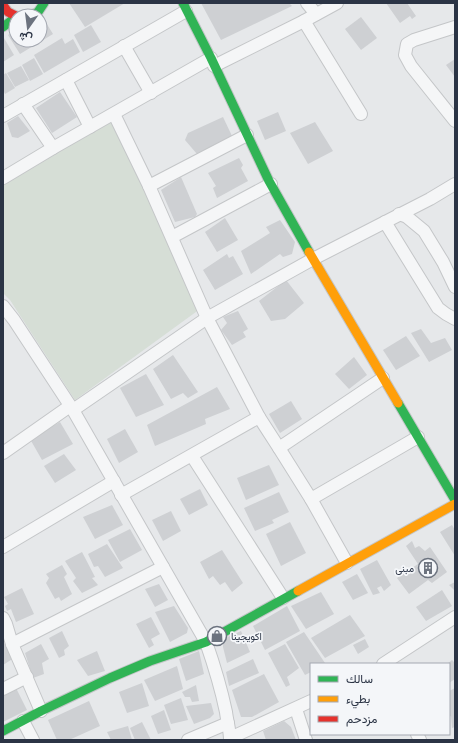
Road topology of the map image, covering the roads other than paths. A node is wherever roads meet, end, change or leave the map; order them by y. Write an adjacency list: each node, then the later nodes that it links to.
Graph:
1 (307, 3): 4 (street)
2 (337, 3): 4 (street)
3 (184, 7): 7 (street); 8 (street)
4 (316, 14): 5 (street)
5 (304, 21): 8 (street); 13 (street)
6 (455, 27): 14 (street)
7 (124, 46): 9 (street); 10 (street)
8 (213, 62): 10 (street); 17 (street)
9 (66, 80): 11 (street); 16 (street)
10 (151, 93): 12 (street)
11 (23, 104): 15 (street); 18 (street)
12 (114, 114): 16 (street); 22 (street)
13 (361, 114)
14 (453, 114)
15 (3, 116)
16 (90, 127): 18 (street)
17 (247, 135): 20 (street); 22 (street)
18 (53, 148): 19 (street)
19 (3, 178)
20 (271, 184): 25 (street); 26 (street)
21 (455, 184): 23 (street)
22 (149, 186): 25 (street)
23 (399, 214): 24 (street); 27 (street)
24 (385, 222): 26 (street); 30 (street)
25 (172, 237): 29 (street)
26 (313, 259): 29 (street); 31 (street)
27 (455, 287)
28 (3, 306): 32 (street)
29 (207, 318): 32 (street); 33 (street)
30 (455, 319)
31 (383, 378): 34 (street); 35 (street)
32 (71, 408): 36 (street); 38 (street)
33 (260, 417): 35 (street); 37 (street)
34 (418, 437): 40 (street); 41 (street)
35 (279, 448): 40 (street)
36 (3, 453)
37 (192, 456): 39 (street); 46 (street)
38 (114, 481): 39 (street); 43 (street)
39 (122, 495): 45 (street)
40 (310, 499): 44 (street)
41 (455, 500)
42 (455, 504): 44 (street)
43 (3, 547)
44 (347, 563): 46 (street)
45 (163, 567): 49 (street); 50 (street)
46 (284, 598): 49 (street)
47 (455, 617): 51 (street)
48 (4, 623): 50 (street)
49 (206, 642): 56 (street); 58 (street)
50 (12, 644): 52 (street)
51 (385, 663)
52 (27, 676): 53 (street); 56 (street)
53 (3, 689)
54 (310, 702): 55 (street)
55 (296, 709): 60 (street); 63 (street)
56 (42, 711): 57 (street)
57 (23, 721): 59 (street); 61 (street)
58 (228, 723): 60 (street); 62 (street)
59 (3, 731)
60 (230, 739)
61 (33, 740)
62 (188, 740)
63 (306, 740)

